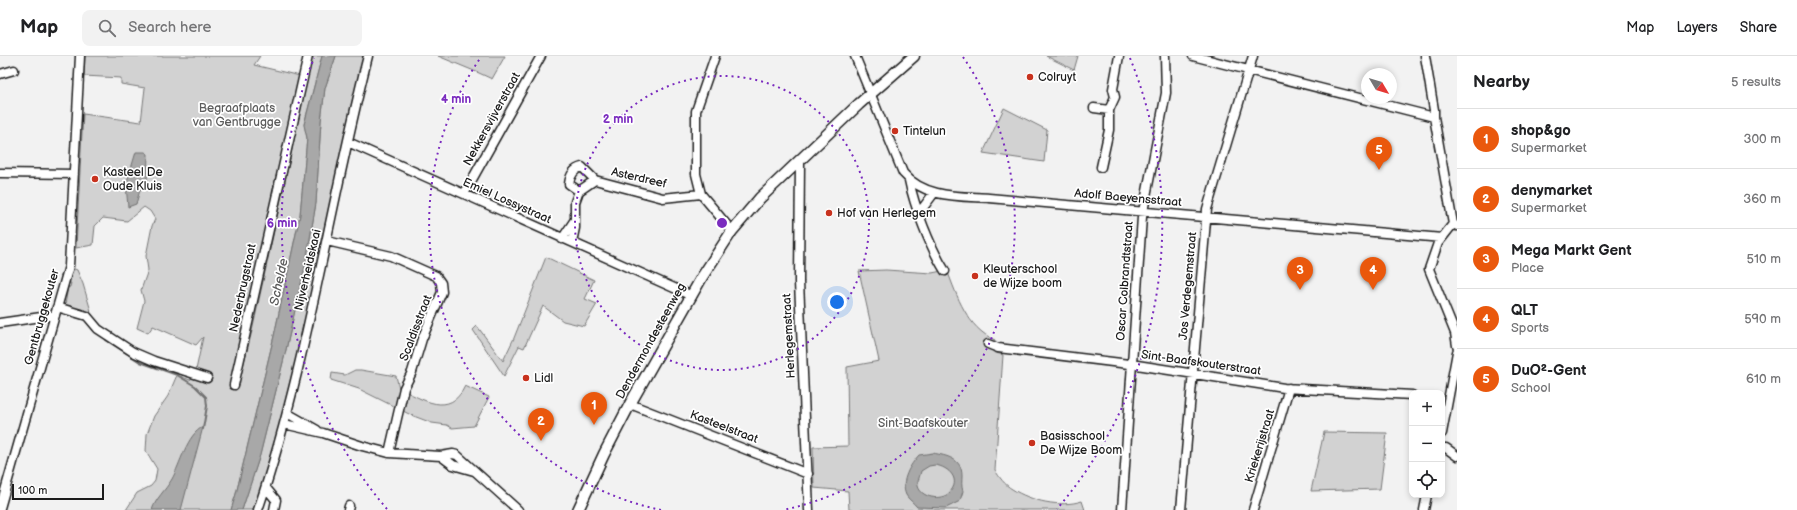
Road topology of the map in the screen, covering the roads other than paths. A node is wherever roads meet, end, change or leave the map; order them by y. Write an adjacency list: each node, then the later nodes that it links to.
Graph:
1 (80, 56): 24 (street, Gentbruggekouter)
2 (308, 56): 51 (street, Nederbrugstraat)
3 (368, 56): 20 (street, Nijverheidskaai)
4 (541, 56): 30 (street, Nekkersvijverstraat)
5 (715, 56): 27 (street)
6 (855, 56): 16 (street, Adolf Baeyensstraat)
7 (914, 56): 16 (main road, Dendermondesteenweg)
8 (1119, 56): 18 (street)
9 (1165, 56): 31 (street, Oscar Colbrandtstraat)
10 (1193, 56): 14 (street)
11 (1253, 56): 14 (street, Jos Verdegemstraat)
12 (1425, 56): 19 (street)
13 (14, 70): 15 (street)
14 (1249, 70): 19 (street); 33 (street, Jos Verdegemstraat)
15 (0, 74)
16 (870, 94): 21 (main road, Dendermondesteenweg); 26 (street, Adolf Baeyensstraat)
17 (1094, 108): 18 (street)
18 (1109, 110): 22 (street)
19 (1434, 117): 35 (street)
20 (348, 142): 30 (street, Emiel Lossystraat); 39 (street, Nijverheidskaai)
21 (800, 161): 36 (main road, Dendermondesteenweg); 62 (street, Herlegemstraat)
22 (1101, 167)
23 (0, 173): 24 (street)
24 (74, 174): 43 (street, Gentbruggekouter)
25 (594, 180): 27 (street, Asterdreef); 28 (street, Asterdreef); 28 (street, Asterdreef)
26 (909, 180): 29 (street, Adolf Baeyensstraat); 32 (street)
27 (699, 190): 36 (street)
28 (579, 191): 34 (street)
29 (934, 193): 31 (street, Adolf Baeyensstraat); 32 (street)
30 (464, 194): 37 (street, Emiel Lossystraat)
31 (1143, 212): 33 (street, Adolf Baeyensstraat); 48 (street, Oscar Colbrandtstraat)
32 (919, 213): 41 (street)
33 (1206, 217): 38 (street, Adolf Baeyensstraat); 49 (street, Jos Verdegemstraat)
34 (574, 220): 37 (street); 40 (street)
35 (1455, 225): 38 (street)
36 (732, 231): 42 (main road, Dendermondesteenweg)
37 (562, 238): 40 (street, Emiel Lossystraat)
38 (1442, 238): 46 (street)
39 (327, 241): 56 (street, Nijverheidskaai); 60 (street, Scaldisstraat)
40 (572, 242): 42 (street, Emiel Lossystraat)
41 (945, 271)
42 (692, 296): 55 (main road, Dendermondesteenweg)
43 (56, 311): 44 (street); 50 (street); 65 (street, Gentbruggekouter)
44 (0, 323)
45 (988, 344): 48 (street, Sint-Baafskouterstraat)
46 (1457, 346)
47 (1457, 352): 54 (street)
48 (1132, 365): 49 (street, Sint-Baafskouterstraat); 71 (street, Oscar Colbrandtstraat)
49 (1193, 374): 52 (street, Sint-Baafskouterstraat); 72 (street, Jos Verdegemstraat)
50 (207, 378)
51 (234, 385)
52 (1289, 388): 53 (street, Sint-Baafskouterstraat); 73 (street, Kriekerijstraat)
53 (1409, 395)
54 (1445, 397)
55 (630, 404): 62 (street, Kasteelstraat); 69 (main road, Dendermondesteenweg)
56 (287, 413): 57 (street, Nijverheidskaai); 58 (street)
57 (284, 424): 58 (street); 63 (street, Nijverheidskaai)
58 (323, 433): 60 (street)
59 (1445, 448): 61 (street)
60 (389, 453): 68 (street)
61 (1457, 456)
62 (808, 474): 70 (street, Herlegemstraat)
63 (266, 488): 66 (street, Nijverheidskaai); 67 (street)
64 (1427, 498): 74 (street)
65 (0, 508)
66 (258, 510)
67 (274, 510)
68 (518, 510)
69 (578, 510)
70 (809, 510)
71 (1122, 510)
72 (1181, 510)
73 (1253, 510)
74 (1424, 510)

